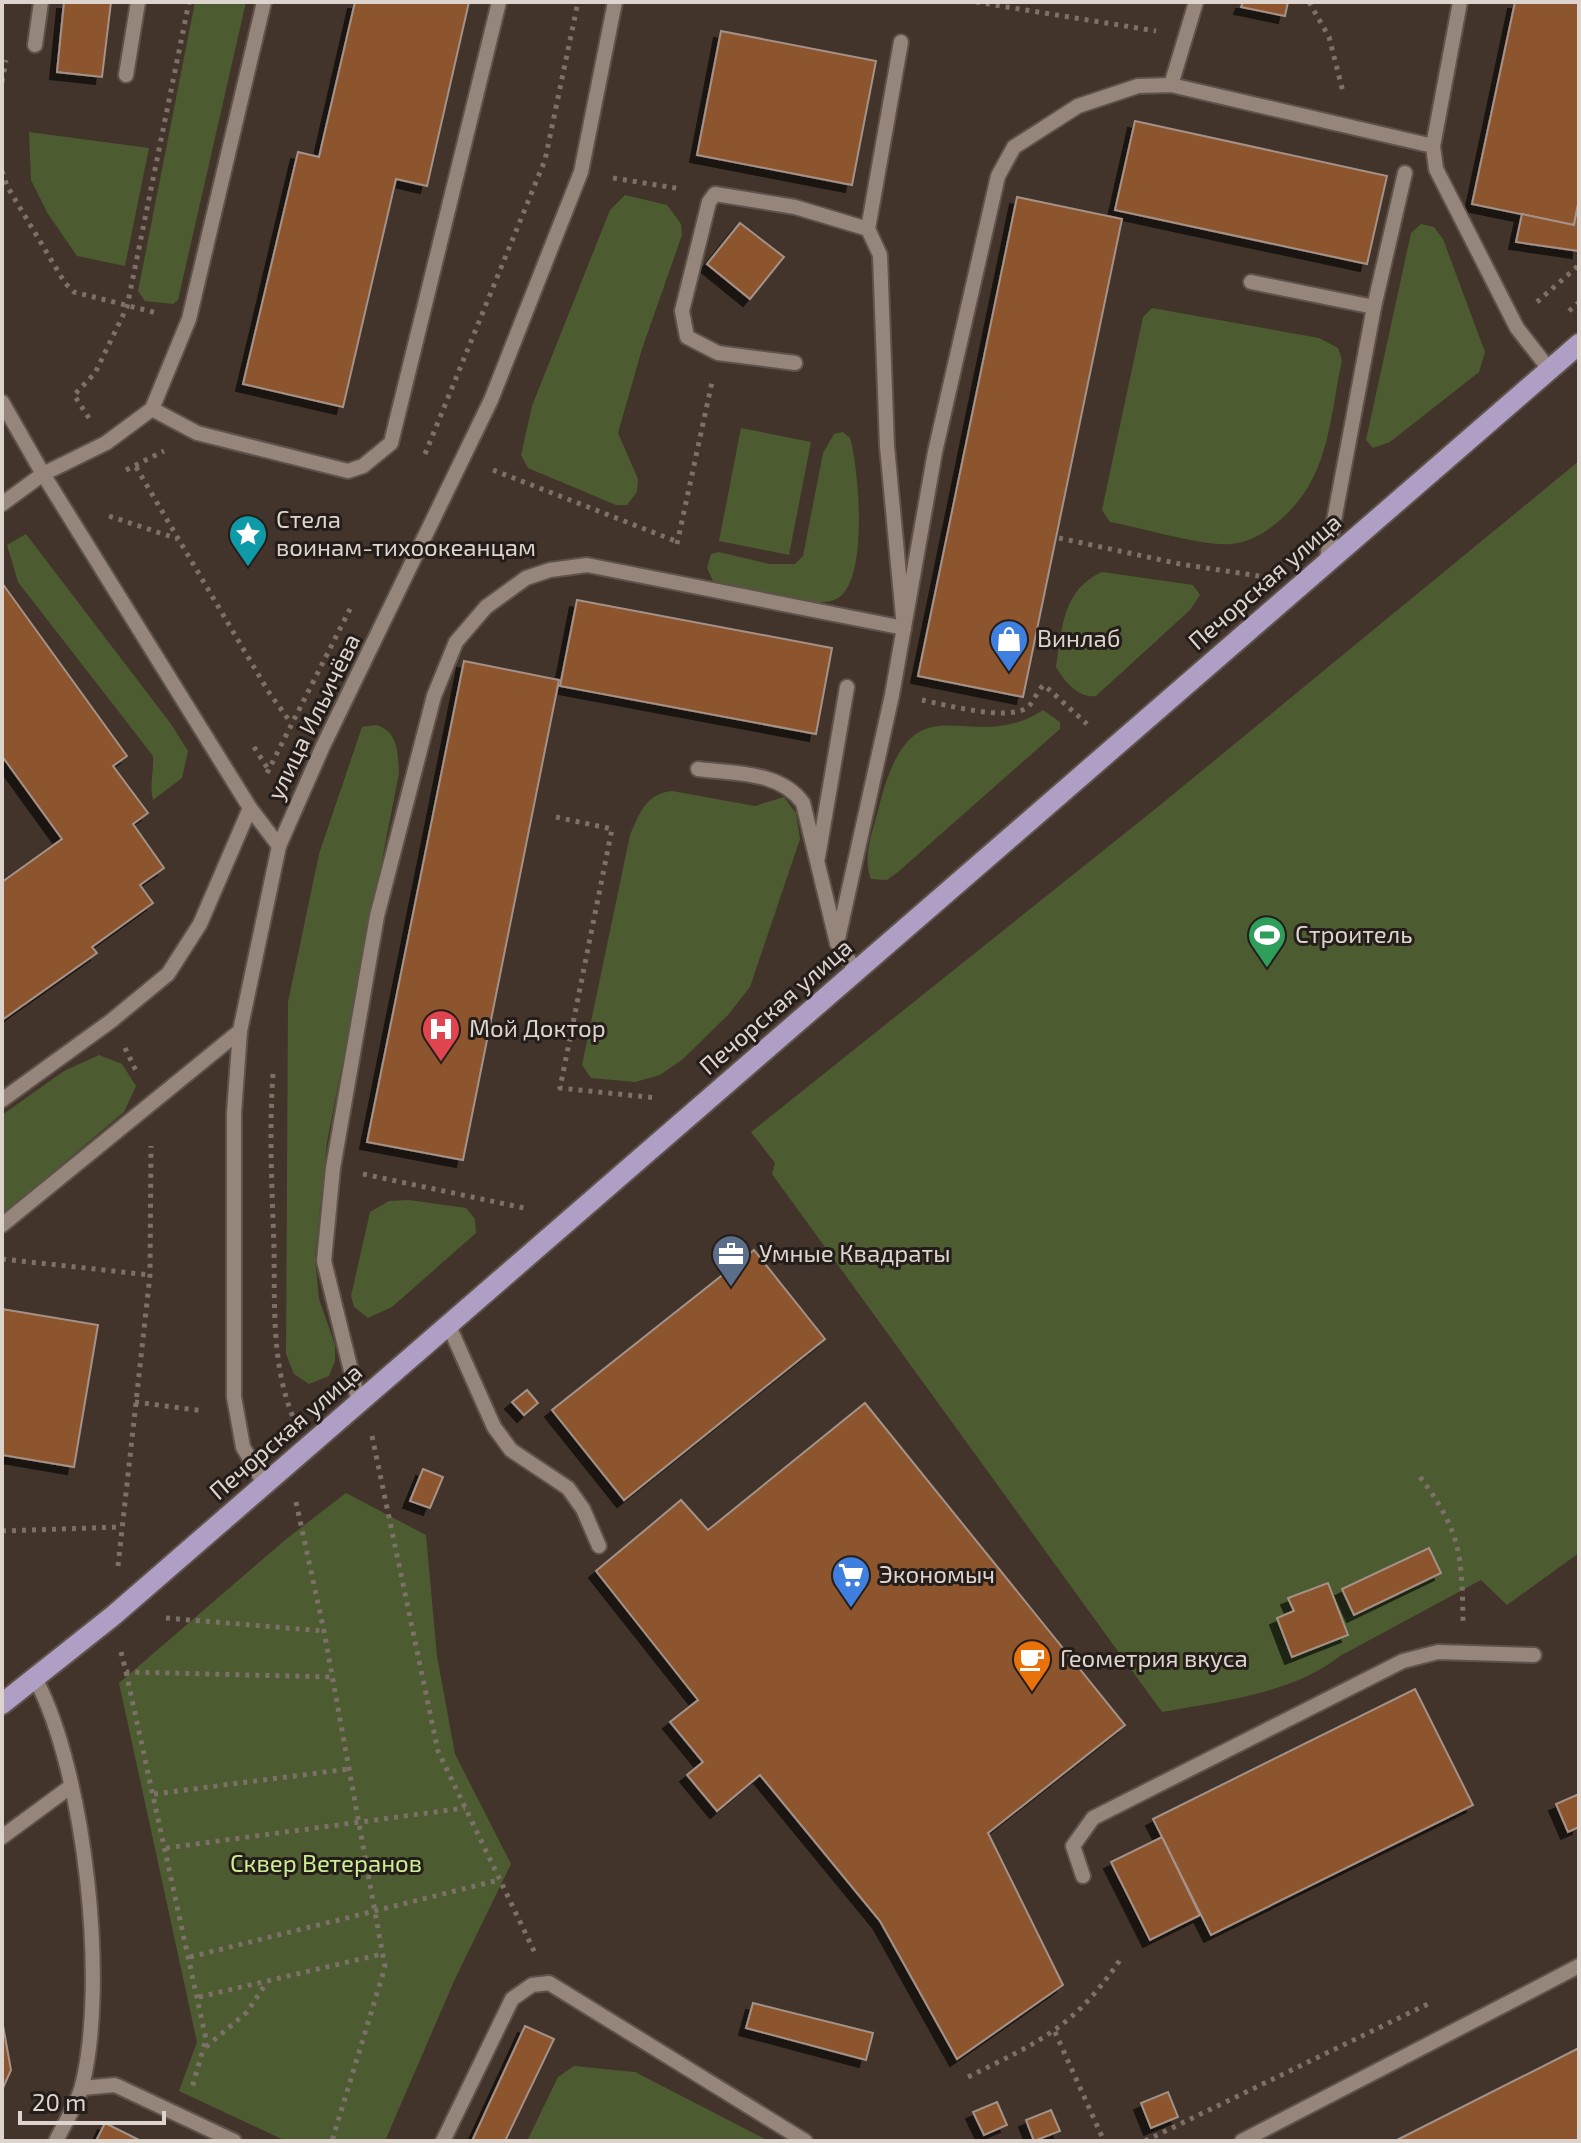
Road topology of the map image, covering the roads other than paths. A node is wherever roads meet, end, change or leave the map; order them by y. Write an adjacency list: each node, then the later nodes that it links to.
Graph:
1 (41, 2): 9 (street)
2 (138, 2): 10 (street)
3 (264, 2): 21 (street)
4 (499, 2): 21 (street)
5 (615, 2): 29 (street, улица Ильичёва)
6 (1196, 2): 11 (street)
7 (1460, 2): 12 (street)
8 (901, 42): 14 (street)
9 (35, 45)
10 (126, 75)
11 (1171, 85): 12 (street); 25 (street)
12 (1433, 146): 19 (street)
13 (1405, 173): 16 (street)
14 (868, 229): 18 (street); 25 (street)
15 (1251, 282): 16 (street)
16 (1374, 307): 24 (street)
17 (1579, 344): 19 (main road, Печорская улица)
18 (795, 363)
19 (1549, 369): 24 (main road, Печорская улица)
20 (2, 402): 22 (street)
21 (152, 409): 22 (street)
22 (43, 474): 23 (street); 28 (street)
23 (2, 504)
24 (1326, 563): 32 (main road, Печорская улица)
25 (904, 628): 31 (street); 37 (street)
26 (847, 687): 30 (street)
27 (698, 769): 30 (street)
28 (250, 808): 29 (street); 34 (street)
29 (279, 846): 33 (street, улица Ильичёва)
30 (817, 865): 31 (street)
31 (837, 943): 32 (street)
32 (857, 972): 36 (main road, Печорская улица)
33 (240, 1031): 35 (street); 38 (street, улица Ильичёва)
34 (2, 1100)
35 (2, 1225)
36 (449, 1326): 37 (main road, Печорская улица); 39 (street)
37 (359, 1403): 38 (main road, Печорская улица)
38 (265, 1485): 41 (main road, Печорская улица)
39 (599, 1546)
40 (1534, 1655): 45 (street)
41 (36, 1680): 42 (main road, Печорская улица); 43 (street)
42 (2, 1704)
43 (70, 1787): 44 (street); 47 (street)
44 (2, 1837)
45 (1083, 1876)
46 (1579, 1966): 52 (street)
47 (82, 2088): 48 (street); 49 (street)
48 (56, 2141)
49 (234, 2141)
50 (443, 2141): 51 (street)
51 (805, 2141)
52 (1242, 2141)

